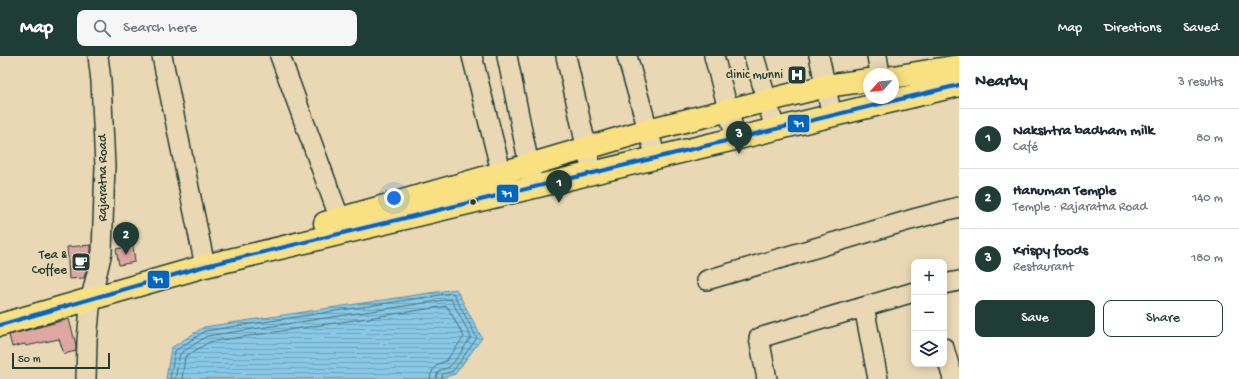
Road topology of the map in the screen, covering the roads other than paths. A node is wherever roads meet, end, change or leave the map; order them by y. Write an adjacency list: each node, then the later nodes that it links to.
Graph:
1 (98, 56): 38 (street, Rajaratna Road)
2 (162, 56): 34 (street)
3 (280, 56): 33 (street)
4 (472, 56): 28 (street)
5 (507, 56): 27 (street)
6 (566, 56): 25 (street)
7 (627, 56): 23 (street)
8 (714, 56): 20 (street)
9 (754, 56): 18 (street)
10 (819, 56): 16 (street)
11 (877, 56): 12 (street)
12 (879, 68)
13 (948, 73): 14 (main road); 17 (main road)
14 (899, 77)
15 (863, 81): 16 (main road)
16 (826, 86): 18 (main road); 21 (street)
17 (899, 94)
18 (767, 101): 20 (main road); 22 (street)
19 (873, 104): 21 (main road)
20 (728, 109): 23 (main road); 24 (street)
21 (832, 116): 22 (main road)
22 (775, 129): 24 (main road)
23 (648, 130): 25 (main road); 26 (street)
24 (736, 139): 26 (main road)
25 (587, 148): 27 (main road); 29 (street)
26 (656, 158): 29 (main road)
27 (529, 165): 28 (main road); 30 (street)
28 (502, 173): 31 (street); 33 (main road)
29 (592, 173): 30 (main road)
30 (534, 187): 31 (main road)
31 (507, 194): 33 (main road)
32 (959, 207): 35 (street)
33 (343, 226): 34 (main road)
34 (204, 261): 38 (main road)
35 (707, 280)
36 (959, 281): 37 (street)
37 (947, 283)
38 (92, 293): 41 (main road); 42 (main road); 44 (street, Rajaratna Road)
39 (911, 293): 40 (street)
40 (864, 307): 45 (street); 46 (street)
41 (0, 311)
42 (0, 325)
43 (947, 358): 47 (street)
44 (86, 379)
45 (767, 379)
46 (878, 379)
47 (953, 379)

